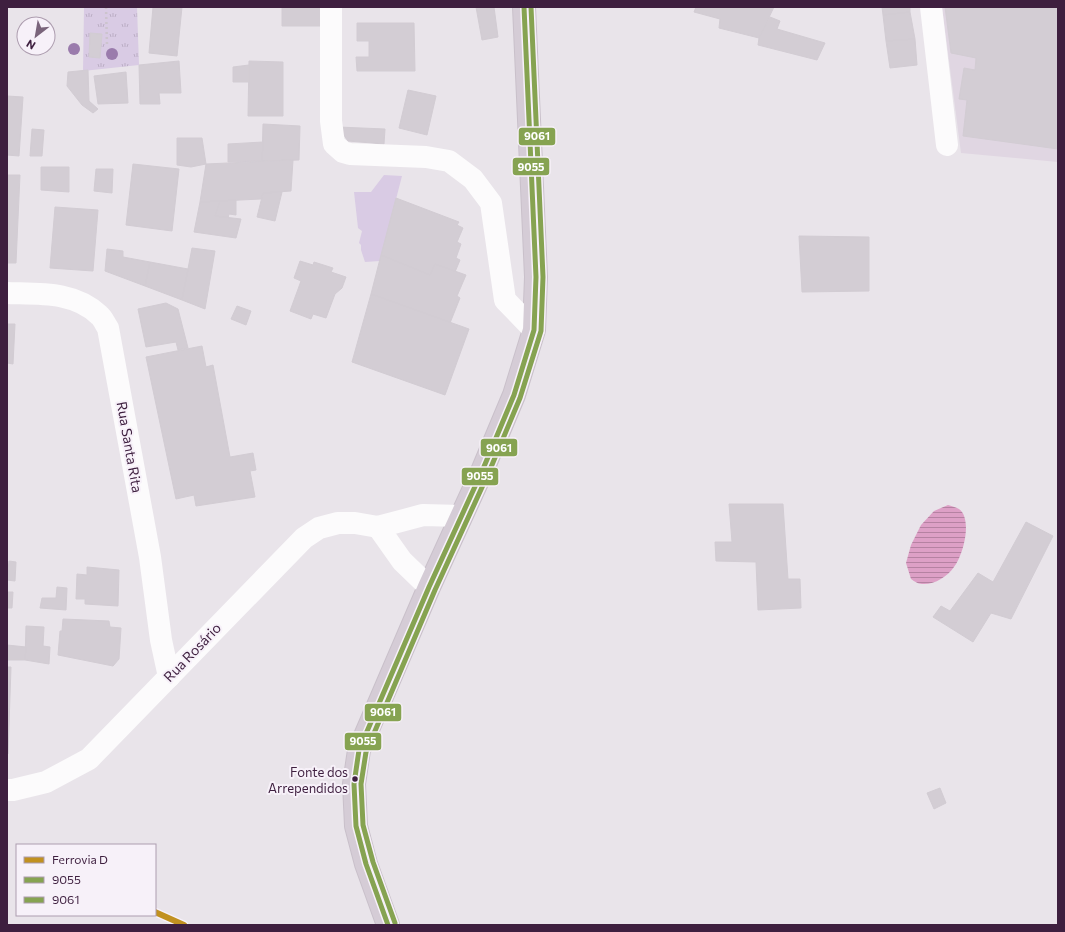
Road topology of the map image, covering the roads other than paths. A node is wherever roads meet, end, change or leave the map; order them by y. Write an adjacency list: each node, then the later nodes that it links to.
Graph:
1 (331, 7): 6 (street)
2 (524, 7): 6 (main road)
3 (931, 7): 4 (street)
4 (947, 145)
5 (7, 293): 10 (street, Rua Santa Rita)
6 (534, 330): 7 (main road)
7 (461, 516): 8 (street, Rua Rosário); 9 (main road)
8 (378, 527): 9 (street); 10 (street, Rua Rosário)
9 (429, 587): 12 (main road)
10 (169, 677): 11 (street, Rua Rosário)
11 (7, 790)
12 (388, 925)

